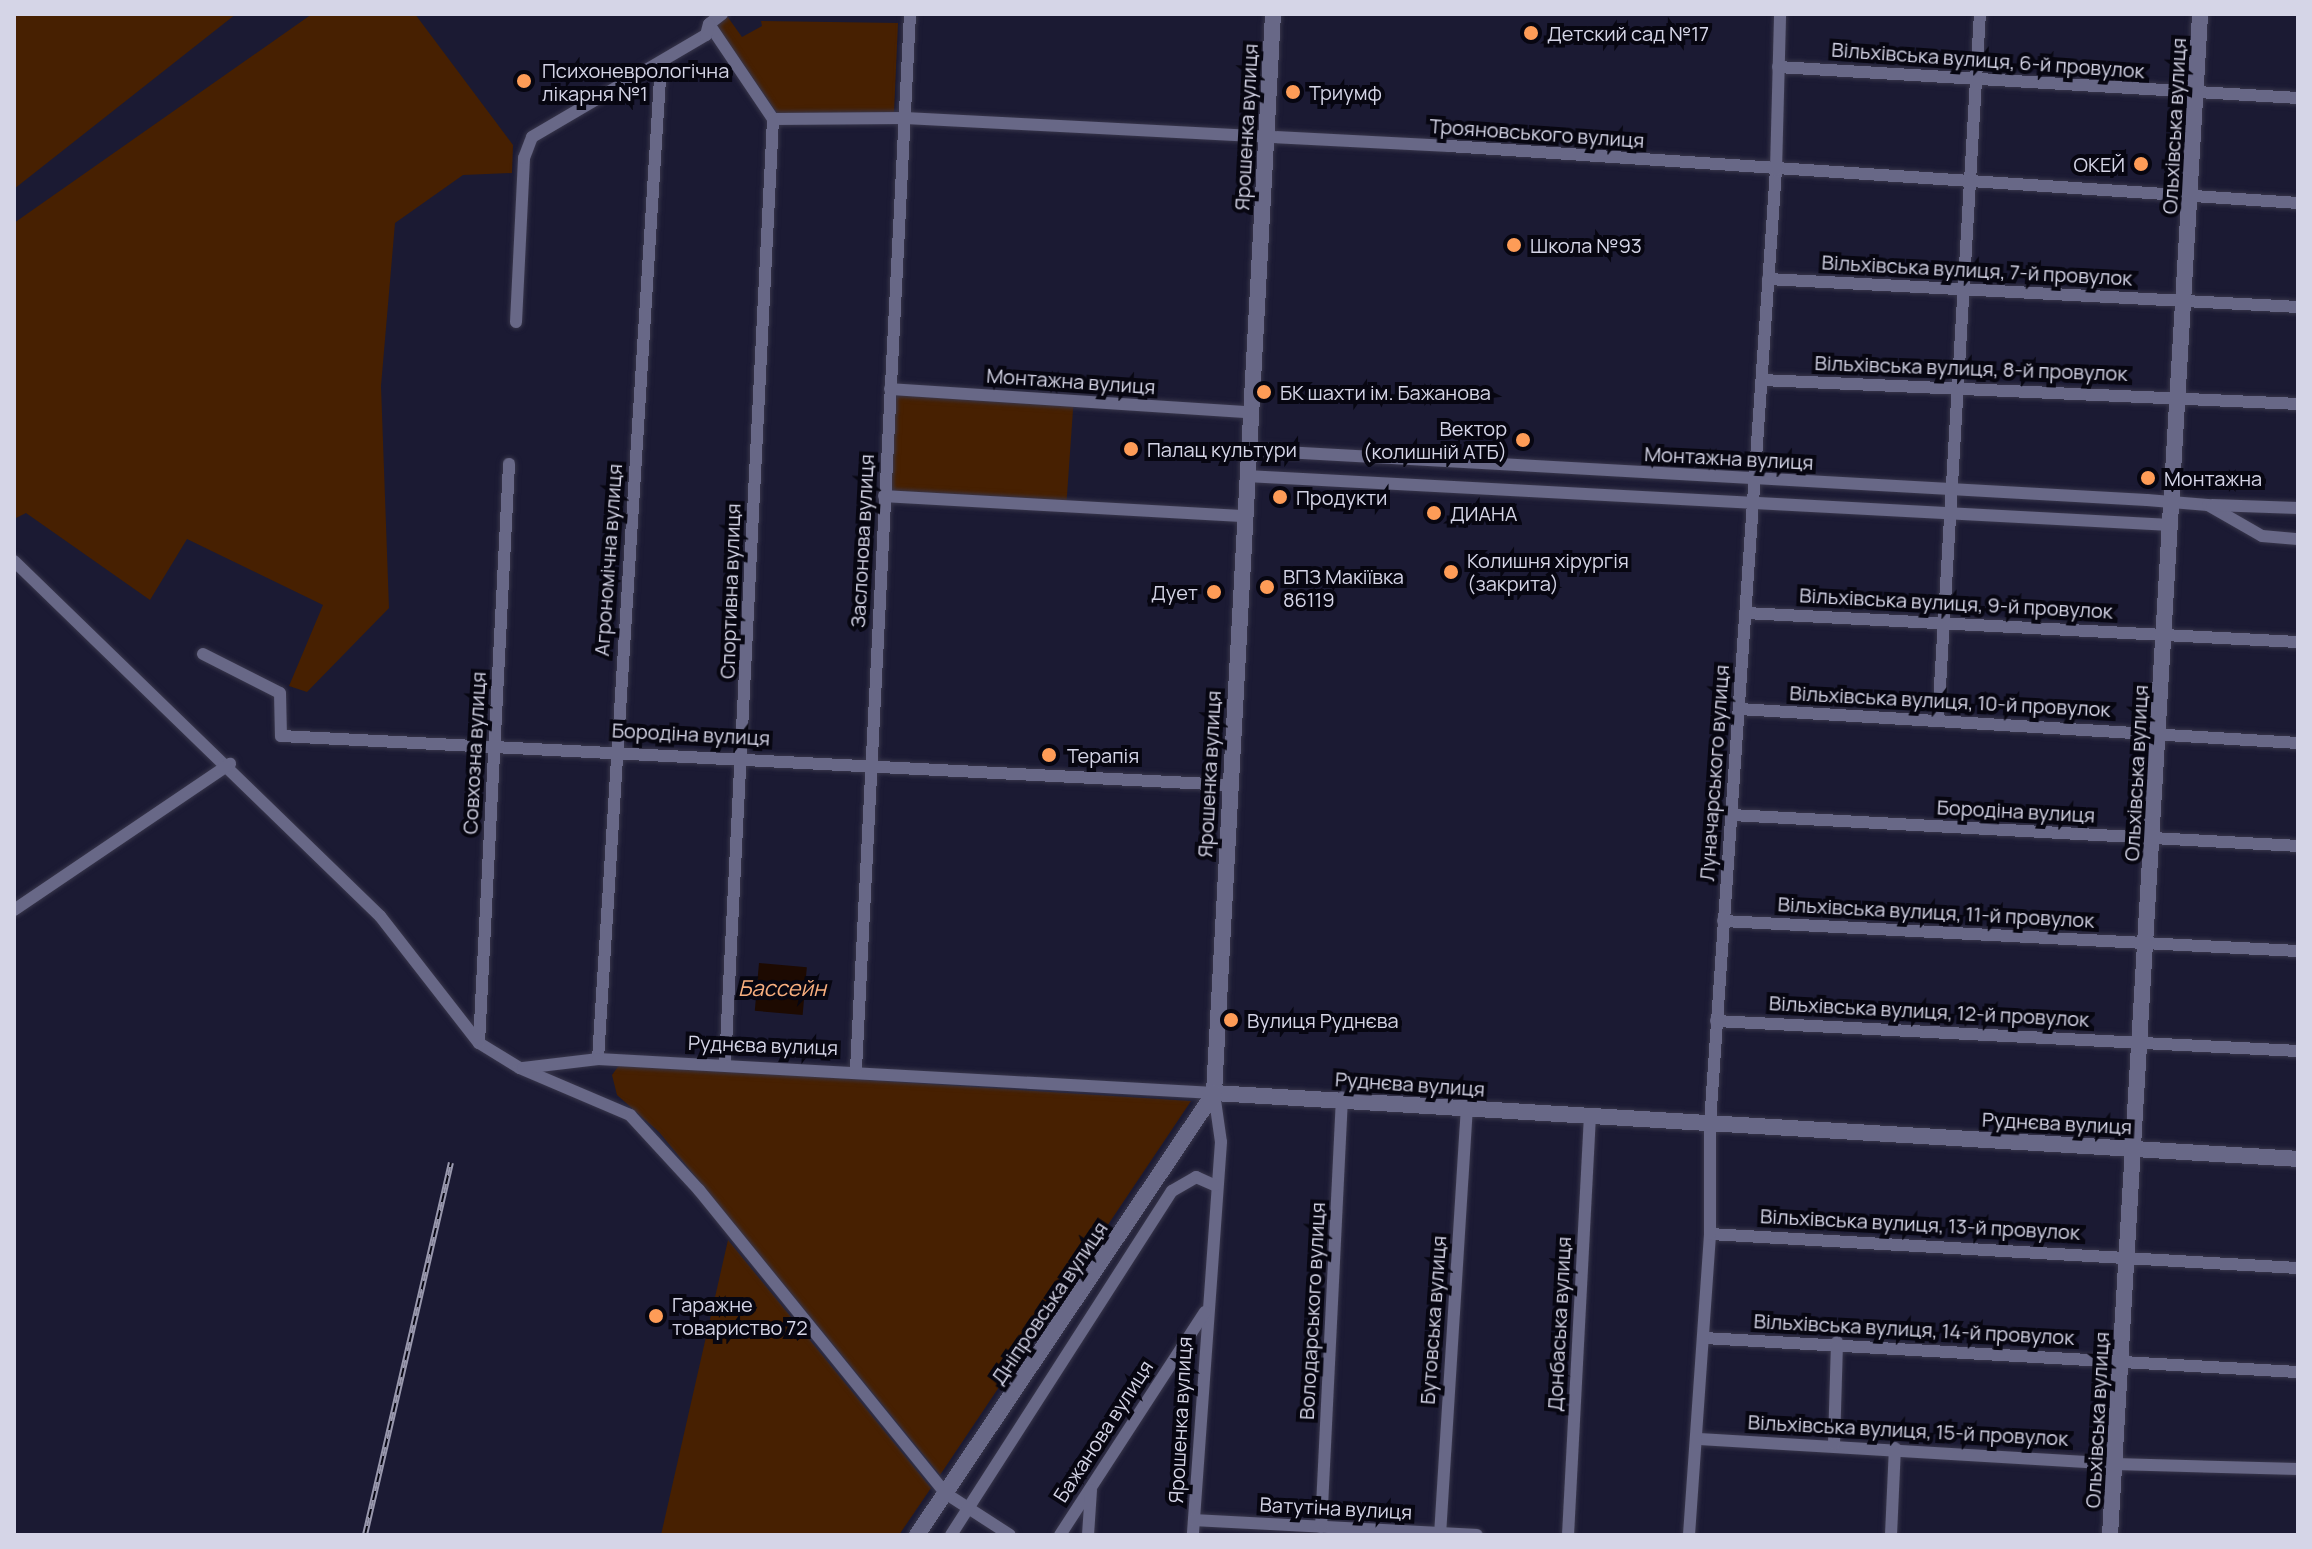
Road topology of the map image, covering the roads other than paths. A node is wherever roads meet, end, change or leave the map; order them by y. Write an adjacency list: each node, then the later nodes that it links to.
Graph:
1 (722, 14): 7 (street)
2 (910, 14): 13 (street, Заслонова вулиця)
3 (1273, 14): 15 (street, Ярошенка вулиця)
4 (1780, 14): 9 (street, Луначарського вулиця)
5 (1980, 14): 10 (street)
6 (2200, 14): 11 (street, Ольхівська вулиця)
7 (709, 24): 8 (street); 14 (street)
8 (661, 63): 24 (street); 56 (street, Агрономічна вулиця)
9 (1778, 67): 10 (street, Вільхівська вулиця, 6-й провулок); 16 (street, Луначарського вулиця)
10 (1976, 79): 11 (street, Вільхівська вулиця, 6-й провулок); 17 (street)
11 (2196, 93): 12 (street, Вільхівська вулиця, 6-й провулок); 18 (street, Ольхівська вулиця)
12 (2298, 98)
13 (905, 118): 14 (street, Трояновського вулиця); 15 (street, Трояновського вулиця); 27 (street, Заслонова вулиця)
14 (773, 119): 57 (street, Спортивна вулиця)
15 (1265, 138): 16 (street, Трояновського вулиця); 30 (street, Ярошенка вулиця)
16 (1776, 170): 17 (street, Трояновського вулиця); 20 (street, Луначарського вулиця)
17 (1968, 184): 18 (street, Трояновського вулиця); 21 (street)
18 (2189, 200): 19 (street, Трояновського вулиця); 22 (street, Ольхівська вулиця)
19 (2298, 203)
20 (1768, 279): 21 (street, Вільхівська вулиця, 7-й провулок); 25 (street, Луначарського вулиця)
21 (1961, 289): 22 (street, Вільхівська вулиця, 7-й провулок); 26 (street)
22 (2183, 301): 23 (street, Вільхівська вулиця, 7-й провулок); 28 (street, Ольхівська вулиця)
23 (2298, 307)
24 (516, 322)
25 (1762, 380): 26 (street, Вільхівська вулиця, 8-й провулок); 34 (street, Луначарського вулиця)
26 (1956, 388): 28 (street, Вільхівська вулиця, 8-й провулок); 35 (street)
27 (890, 389): 30 (street, Монтажна вулиця); 36 (street, Заслонова вулиця)
28 (2178, 398): 29 (street, Вільхівська вулиця, 8-й провулок); 38 (street, Ольхівська вулиця)
29 (2298, 404)
30 (1250, 412): 31 (street, Ярошенка вулиця)
31 (1248, 450): 33 (street, Ярошенка вулиця); 34 (street, Монтажна вулиця)
32 (509, 464): 55 (street, Совхозна вулиця)
33 (1246, 476): 37 (street); 42 (street, Ярошенка вулиця)
34 (1756, 479): 35 (street, Монтажна вулиця); 37 (street, Луначарського вулиця)
35 (1952, 490): 38 (street, Монтажна вулиця); 41 (street)
36 (884, 496): 42 (street); 59 (street, Заслонова вулиця)
37 (1753, 503): 41 (street); 46 (street, Луначарського вулиця)
38 (2172, 503): 39 (street, Монтажна вулиця); 43 (street, Ольхівська вулиця)
39 (2208, 505): 40 (street, Монтажна вулиця); 44 (street, Монтажна вулиця)
40 (2298, 508)
41 (1951, 513): 43 (street); 47 (street)
42 (1244, 516): 60 (street, Ярошенка вулиця)
43 (2171, 525): 48 (street, Ольхівська вулиця)
44 (2298, 539)
45 (14, 561): 58 (street)
46 (1746, 613): 47 (street, Вільхівська вулиця, 9-й провулок); 51 (street, Луначарського вулиця)
47 (1943, 622): 48 (street, Вільхівська вулиця, 9-й провулок); 52 (street)
48 (2165, 633): 49 (street, Вільхівська вулиця, 9-й провулок); 53 (street, Ольхівська вулиця)
49 (2298, 642)
50 (203, 654): 55 (street, Бородіна вулиця)
51 (1739, 709): 52 (street, Вільхівська вулиця, 10-й провулок); 61 (street, Луначарського вулиця)
52 (1938, 720): 53 (street, Вільхівська вулиця, 10-й провулок)
53 (2159, 734): 54 (street, Вільхівська вулиця, 10-й провулок); 62 (street, Ольхівська вулиця)
54 (2298, 743)
55 (495, 744): 56 (street, Бородіна вулиця); 70 (street, Совхозна вулиця)
56 (615, 751): 57 (street, Бородіна вулиця); 72 (street, Агрономічна вулиця)
57 (739, 756): 59 (street, Бородіна вулиця); 73 (street, Спортивна вулиця)
58 (230, 764): 64 (street); 70 (street)
59 (871, 765): 60 (street, Бородіна вулиця); 75 (street, Заслонова вулиця)
60 (1228, 785): 76 (street, Ярошенка вулиця)
61 (1732, 815): 62 (street, Бородіна вулиця); 65 (street, Луначарського вулиця)
62 (2152, 838): 63 (street, Бородіна вулиця); 66 (street, Ольхівська вулиця)
63 (2298, 846)
64 (14, 910)
65 (1723, 921): 66 (street, Вільхівська вулиця, 11-й провулок); 68 (street, Луначарського вулиця)
66 (2146, 942): 67 (street, Вільхівська вулиця, 11-й провулок); 69 (street, Ольхівська вулиця)
67 (2298, 951)
68 (1716, 1021): 69 (street, Вільхівська вулиця, 12-й провулок); 80 (street, Луначарського вулиця)
69 (2140, 1042): 71 (street, Вільхівська вулиця, 12-й провулок); 81 (street, Ольхівська вулиця)
70 (479, 1043): 74 (street)
71 (2298, 1051)
72 (598, 1059): 73 (street, Руднєва вулиця); 74 (street, Руднєва вулиця)
73 (725, 1064): 75 (street, Руднєва вулиця)
74 (520, 1068): 98 (street)
75 (856, 1069): 76 (street, Руднєва вулиця)
76 (1214, 1093): 77 (street, Руднєва вулиця); 83 (street, Ярошенка вулиця); 98 (street, Дніпровська вулиця)
77 (1342, 1098): 78 (street, Руднєва вулиця); 101 (street, Володарського вулиця)
78 (1467, 1108): 79 (street, Руднєва вулиця); 102 (street, Бутовська вулиця)
79 (1590, 1116): 80 (street, Руднєва вулиця); 110 (street, Донбаська вулиця)
80 (1710, 1123): 81 (street, Руднєва вулиця); 84 (street, Луначарського вулиця)
81 (2134, 1147): 82 (street, Руднєва вулиця); 85 (street, Ольхівська вулиця)
82 (2298, 1159)
83 (1214, 1185): 87 (street, Ярошенка вулиця); 99 (street, Дніпровська вулиця)
84 (1710, 1234): 85 (street, Вільхівська вулиця, 13-й провулок); 88 (street, Луначарського вулиця)
85 (2127, 1255): 86 (street, Вільхівська вулиця, 13-й провулок); 90 (street, Ольхівська вулиця)
86 (2298, 1268)
87 (1206, 1309): 97 (street, Бажанова вулиця); 100 (street, Ярошенка вулиця)
88 (1704, 1338): 89 (street, Вільхівська вулиця, 14-й провулок); 92 (street, Луначарського вулиця)
89 (1837, 1342): 90 (street, Вільхівська вулиця, 14-й провулок); 93 (street)
90 (2121, 1360): 91 (street, Вільхівська вулиця, 14-й провулок); 95 (street, Ольхівська вулиця)
91 (2298, 1372)
92 (1699, 1439): 93 (street, Вільхівська вулиця, 15-й провулок); 111 (street, Луначарського вулиця)
93 (1834, 1444): 94 (street, Вільхівська вулиця, 15-й провулок)
94 (1895, 1448): 95 (street, Вільхівська вулиця, 15-й провулок); 112 (street)
95 (2115, 1464): 96 (street, Вільхівська вулиця, 15-й провулок); 113 (street, Ольхівська вулиця)
96 (2298, 1469)
97 (1091, 1487): 106 (street, Бажанова вулиця); 107 (street)
98 (945, 1493): 99 (street); 103 (street, Дніпровська вулиця)
99 (969, 1507): 104 (street, Дніпровська вулиця); 105 (street)
100 (1194, 1520): 101 (street, Ватутіна вулиця); 108 (street, Ярошенка вулиця)
101 (1321, 1527): 102 (street, Ватутіна вулиця)
102 (1440, 1534): 109 (street, Ватутіна вулиця)
103 (917, 1535)
104 (951, 1535)
105 (1010, 1535)
106 (1060, 1535)
107 (1088, 1535)
108 (1193, 1535)
109 (1477, 1535)
110 (1568, 1535)
111 (1689, 1535)
112 (1891, 1535)
113 (2110, 1535)

